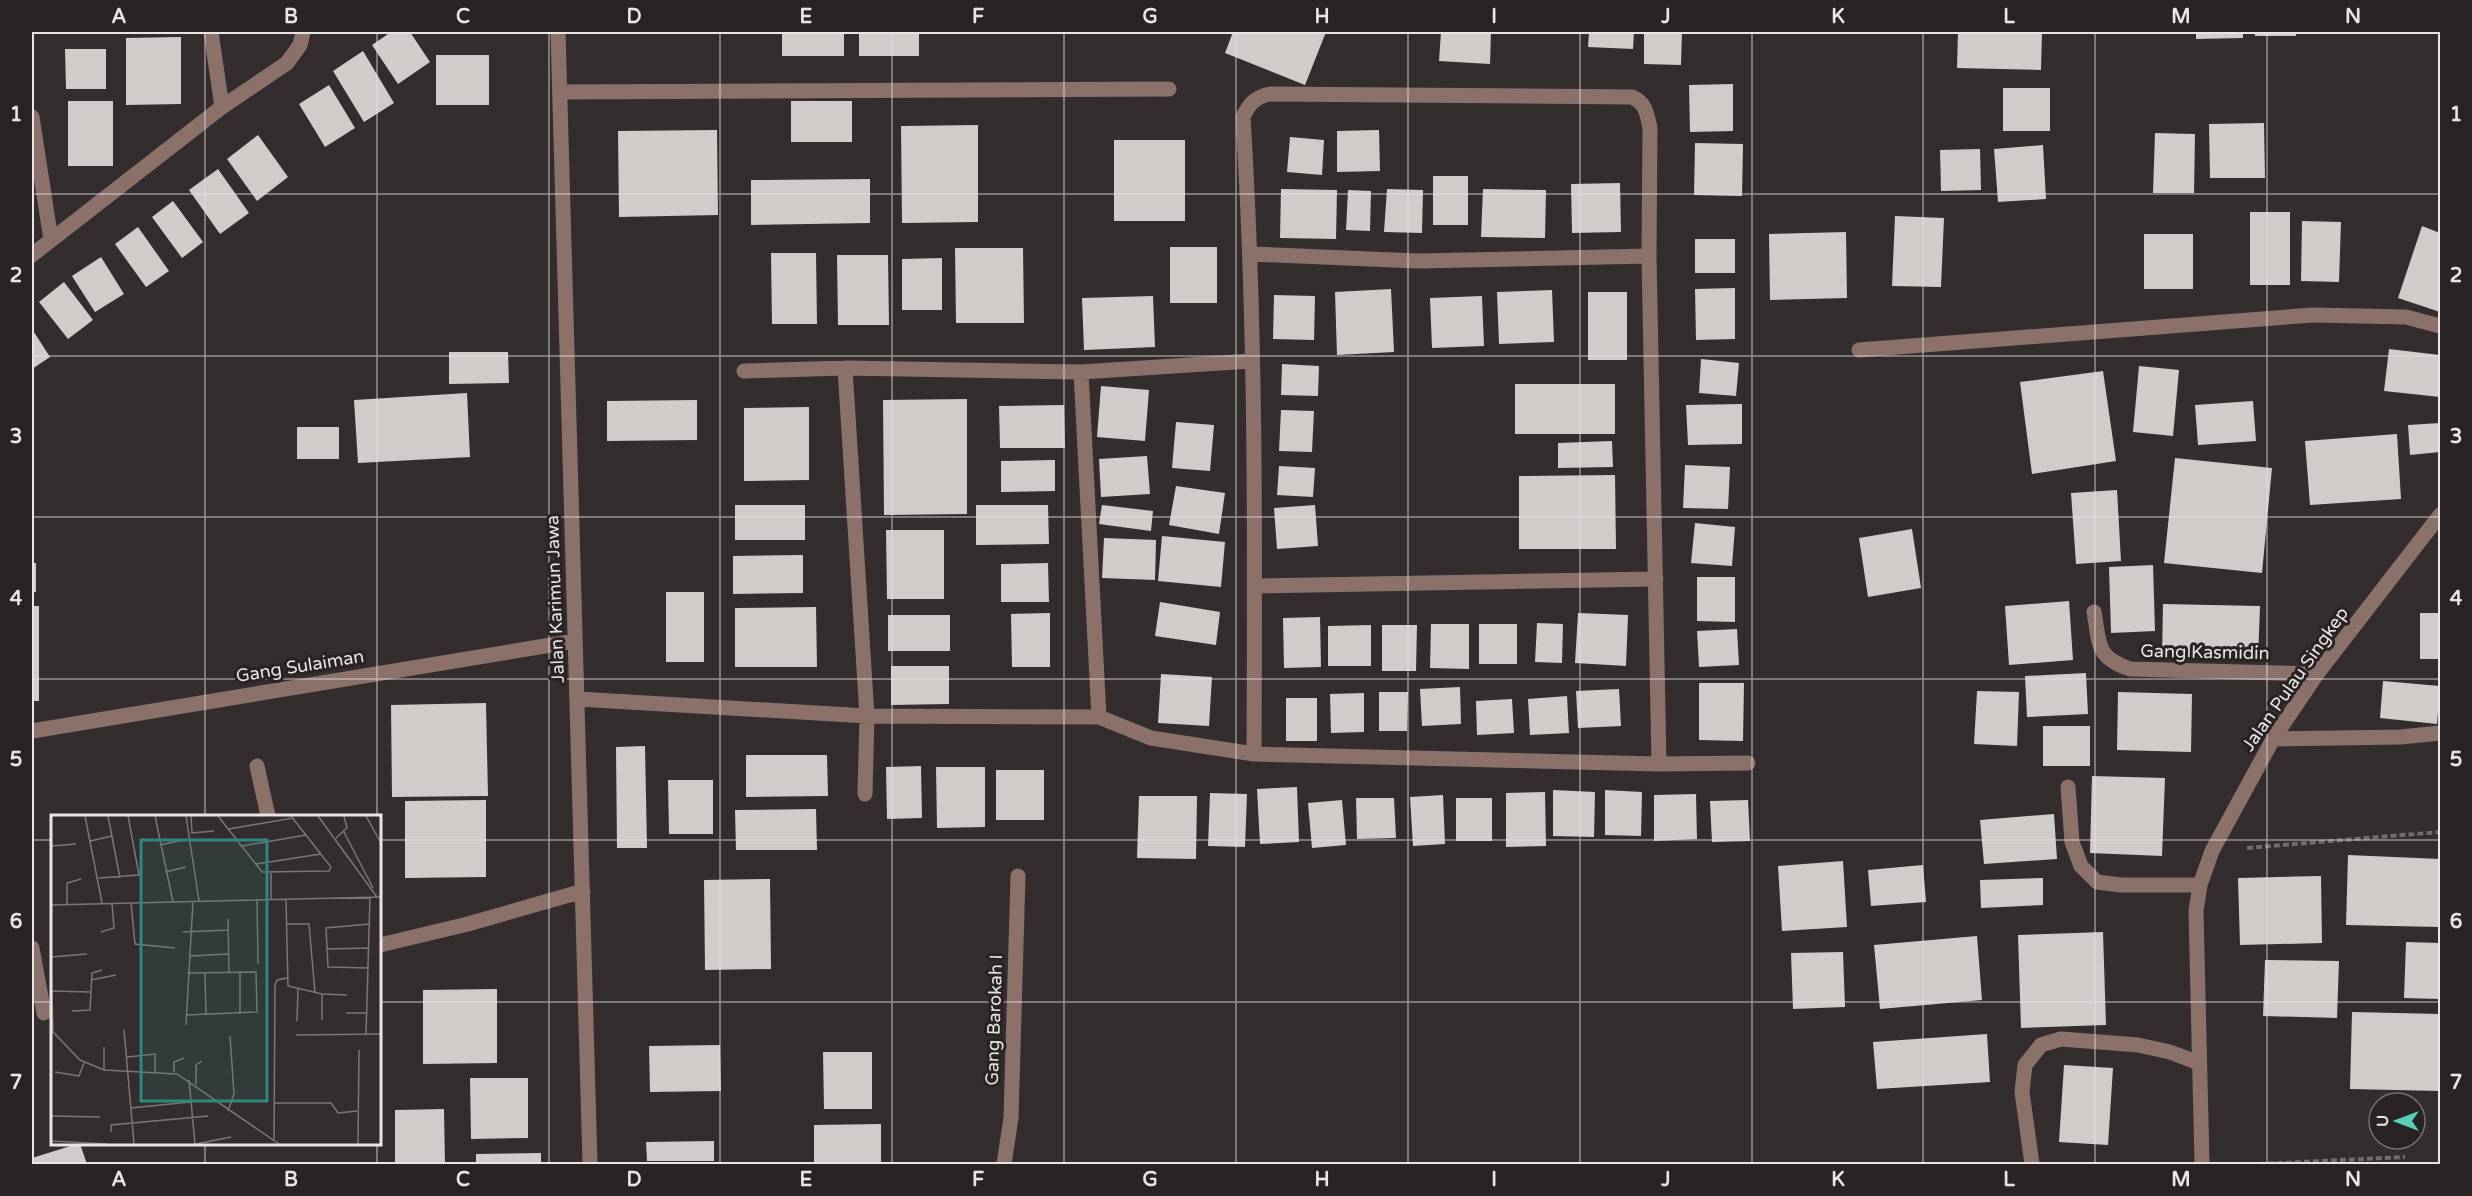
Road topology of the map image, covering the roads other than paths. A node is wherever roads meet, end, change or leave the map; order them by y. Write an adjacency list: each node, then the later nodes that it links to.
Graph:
1 (211, 32): 6 (street)
2 (303, 32): 6 (street)
3 (558, 32): 5 (street, Jalan Karimun Jawa)
4 (1169, 89): 5 (street)
5 (560, 92): 22 (street, Jalan Karimun Jawa)
6 (222, 107): 8 (street)
7 (32, 117): 8 (street)
8 (51, 240): 10 (street)
9 (1251, 254): 11 (street); 11 (street); 14 (street)
10 (32, 255)
11 (1649, 256): 19 (street)
12 (2440, 326): 13 (street)
13 (1858, 350)
14 (1251, 361): 17 (street); 20 (street)
15 (845, 368): 16 (street); 17 (street); 25 (street)
16 (744, 370)
17 (1081, 372): 26 (street)
18 (2440, 515): 23 (street, Jalan Pulau Singkep)
19 (1656, 579): 20 (street); 32 (street)
20 (1255, 585): 30 (street)
21 (2094, 612): 23 (street, Gang Kasmidin)
22 (575, 641): 24 (street, Jalan Karimun Jawa); 27 (street, Gang Sulaiman)
23 (2317, 674): 29 (street, Jalan Pulau Singkep)
24 (578, 699): 25 (street); 39 (street, Jalan Karimun Jawa)
25 (867, 716): 26 (street); 35 (street)
26 (1099, 717): 30 (street)
27 (32, 731)
28 (2440, 734): 29 (street)
29 (2273, 739): 38 (street, Jalan Pulau Singkep)
30 (1254, 754): 32 (street)
31 (1748, 763): 32 (street)
32 (1659, 764)
33 (256, 766): 36 (street)
34 (2068, 787): 38 (street)
35 (865, 794)
36 (268, 815)
37 (1018, 876): 45 (street, Gang Barokah I)
38 (2200, 885): 43 (street, Jalan Pulau Singkep)
39 (583, 891): 40 (street); 44 (street, Jalan Karimun Jawa)
40 (381, 945)
41 (32, 948): 42 (street)
42 (43, 1013)
43 (2199, 1063): 46 (street); 47 (street, Jalan Pulau Singkep)
44 (590, 1164)
45 (1004, 1164)
46 (2032, 1164)
47 (2202, 1164)

